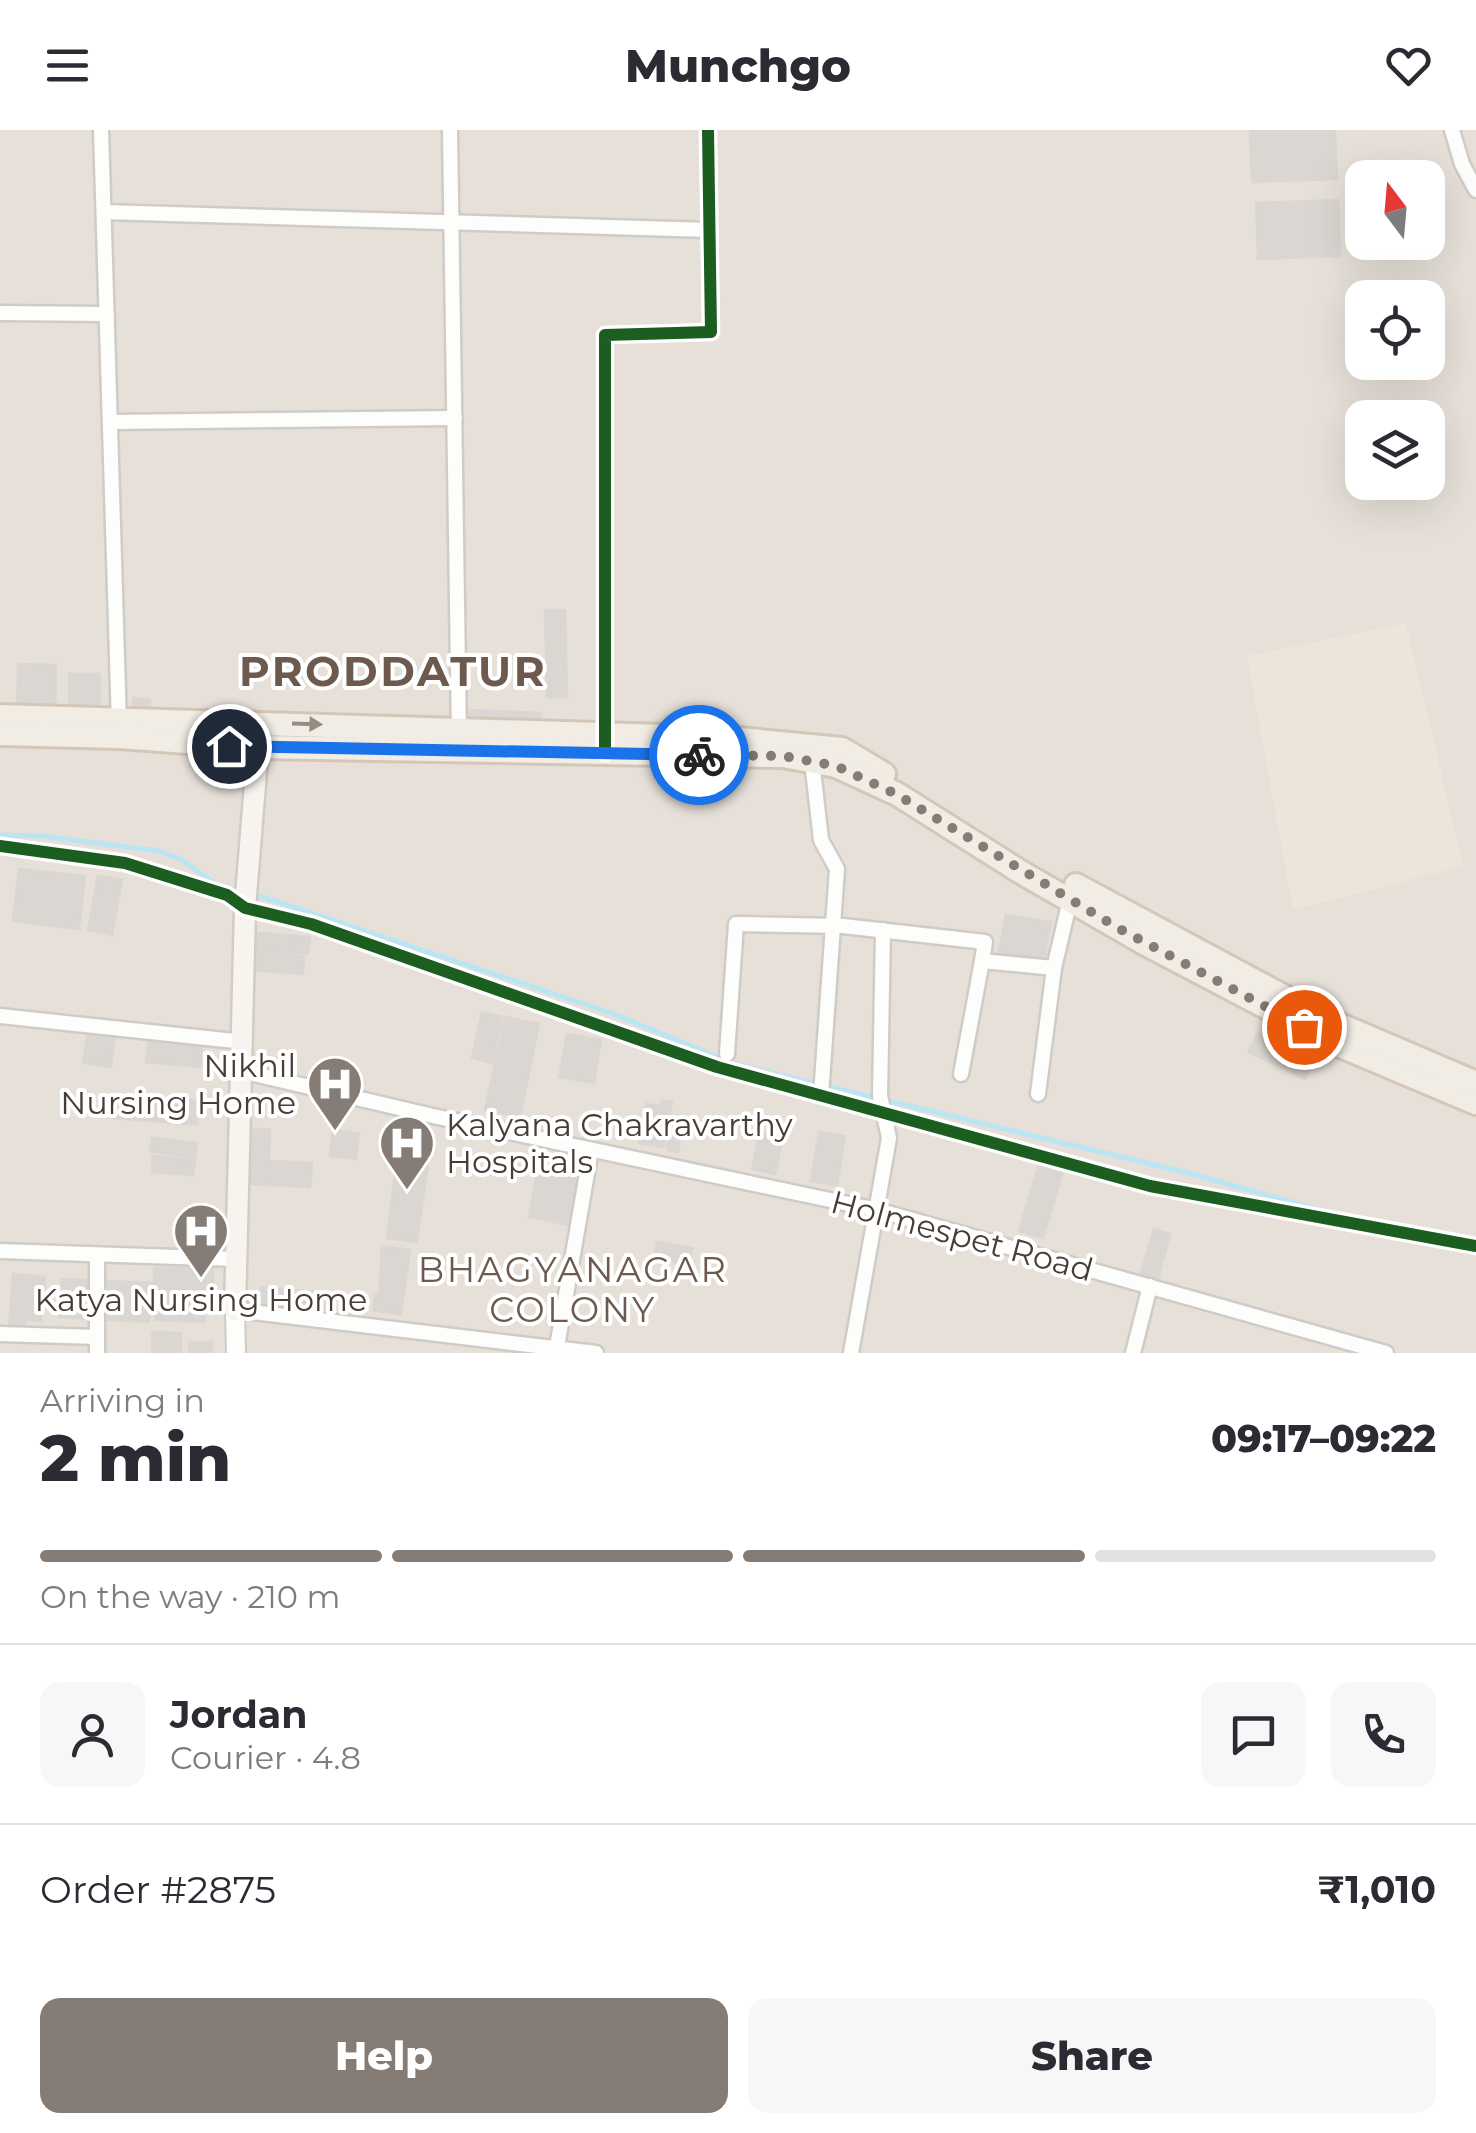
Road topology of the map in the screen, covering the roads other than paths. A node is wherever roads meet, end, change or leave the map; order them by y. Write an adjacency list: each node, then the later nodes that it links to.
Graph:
1 (101, 130): 6 (street)
2 (450, 130): 7 (street)
3 (708, 130): 8 (street)
4 (1452, 130): 5 (street)
5 (1476, 190)
6 (104, 212): 7 (street); 10 (street)
7 (450, 221): 8 (street); 11 (street)
8 (709, 230): 17 (street)
9 (0, 313): 10 (street)
10 (108, 314): 12 (street)
11 (455, 418): 12 (street); 15 (street)
12 (111, 422): 14 (street)
13 (0, 716): 14 (main road)
14 (118, 728): 15 (main road, one-way to 15); 16 (main road); 18 (main road)
15 (459, 728): 17 (main road); 19 (street)
16 (0, 734)
17 (606, 743): 19 (main road); 20 (main road); 33 (main road)
18 (258, 746): 19 (main road); 23 (main road)
19 (460, 752)
20 (812, 761): 22 (main road); 24 (street)
21 (0, 846): 23 (street)
22 (1070, 900): 27 (street); 36 (main road)
23 (245, 908): 29 (main road); 35 (street)
24 (831, 925): 25 (street); 30 (street); 35 (street)
25 (883, 930): 26 (street); 37 (street)
26 (982, 961): 27 (street); 32 (street)
27 (1054, 968): 34 (street)
28 (0, 1016): 29 (street)
29 (244, 1042): 31 (main road)
30 (727, 1054)
31 (241, 1071): 38 (street, Holmespet Road); 43 (main road)
32 (961, 1074)
33 (1476, 1083)
34 (1038, 1094)
35 (821, 1095): 37 (street)
36 (1476, 1103)
37 (884, 1112): 39 (street); 40 (street)
38 (591, 1150): 39 (street, Holmespet Road); 48 (street)
39 (877, 1210): 44 (street, Holmespet Road); 51 (street)
40 (1476, 1246)
41 (0, 1251): 42 (street)
42 (96, 1255): 43 (street); 47 (street)
43 (236, 1260): 45 (main road)
44 (1150, 1286): 52 (street); 53 (street, Holmespet Road)
45 (235, 1310): 48 (street); 49 (street)
46 (0, 1334): 47 (street)
47 (97, 1345)
48 (557, 1347): 50 (street)
49 (236, 1353)
50 (596, 1353)
51 (852, 1353)
52 (1133, 1353)
53 (1386, 1353)

